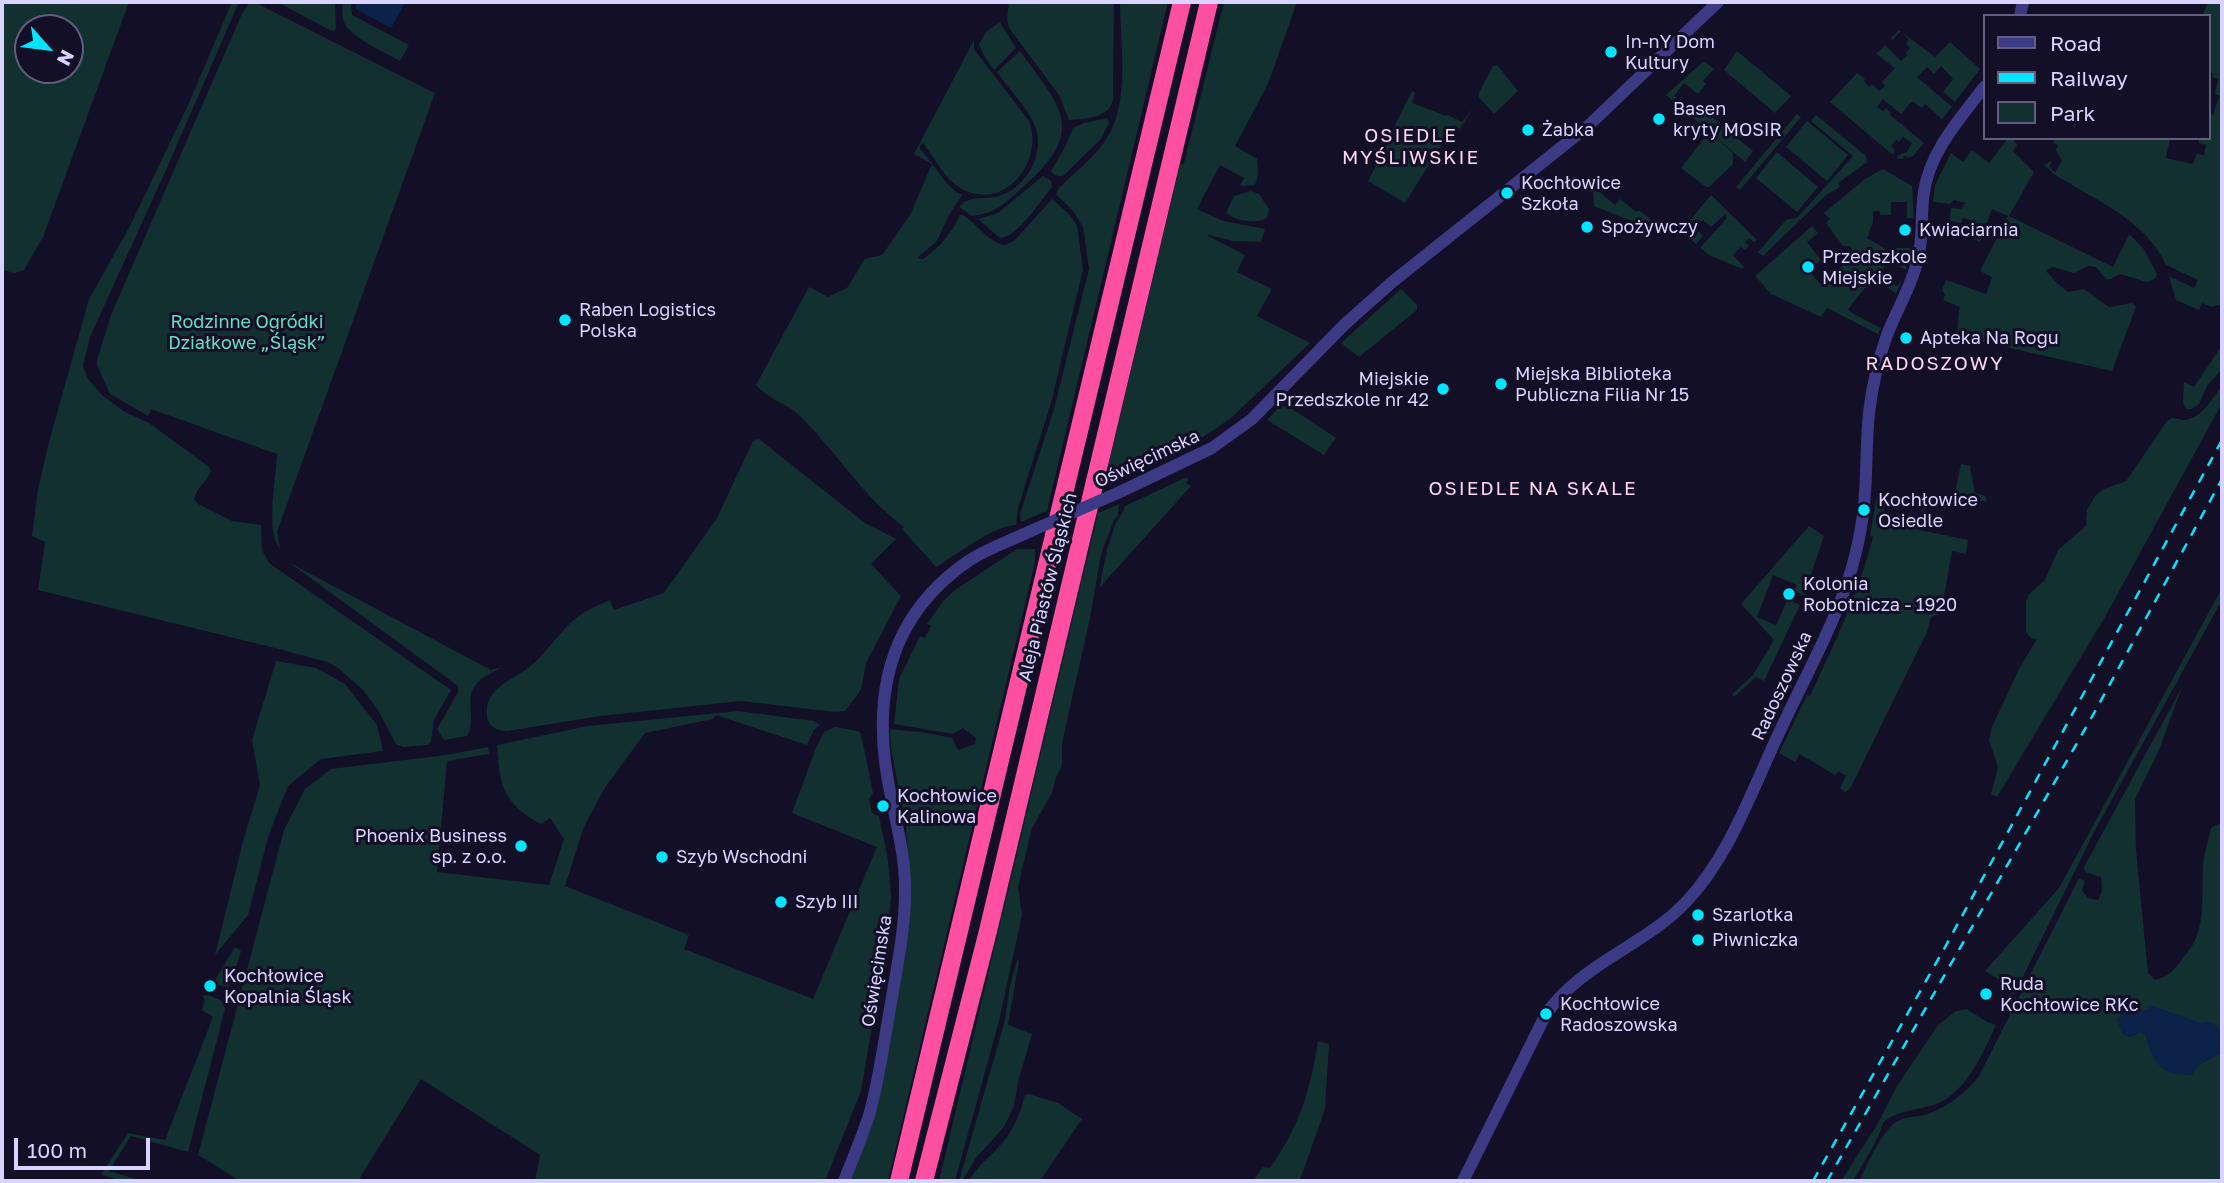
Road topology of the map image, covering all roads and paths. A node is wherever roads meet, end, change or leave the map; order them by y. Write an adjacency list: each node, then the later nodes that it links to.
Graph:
1 (1182, 2): 6 (highway, Aleja Piastów Śląskich)
2 (1209, 2): 7 (highway, Aleja Piastów Śląskich)
3 (1717, 2): 5 (street, Oświęcimska, bridge)
4 (1982, 90): 8 (street, Radoszowska)
5 (844, 1181)
6 (899, 1181)
7 (924, 1181)
8 (1463, 1181)

